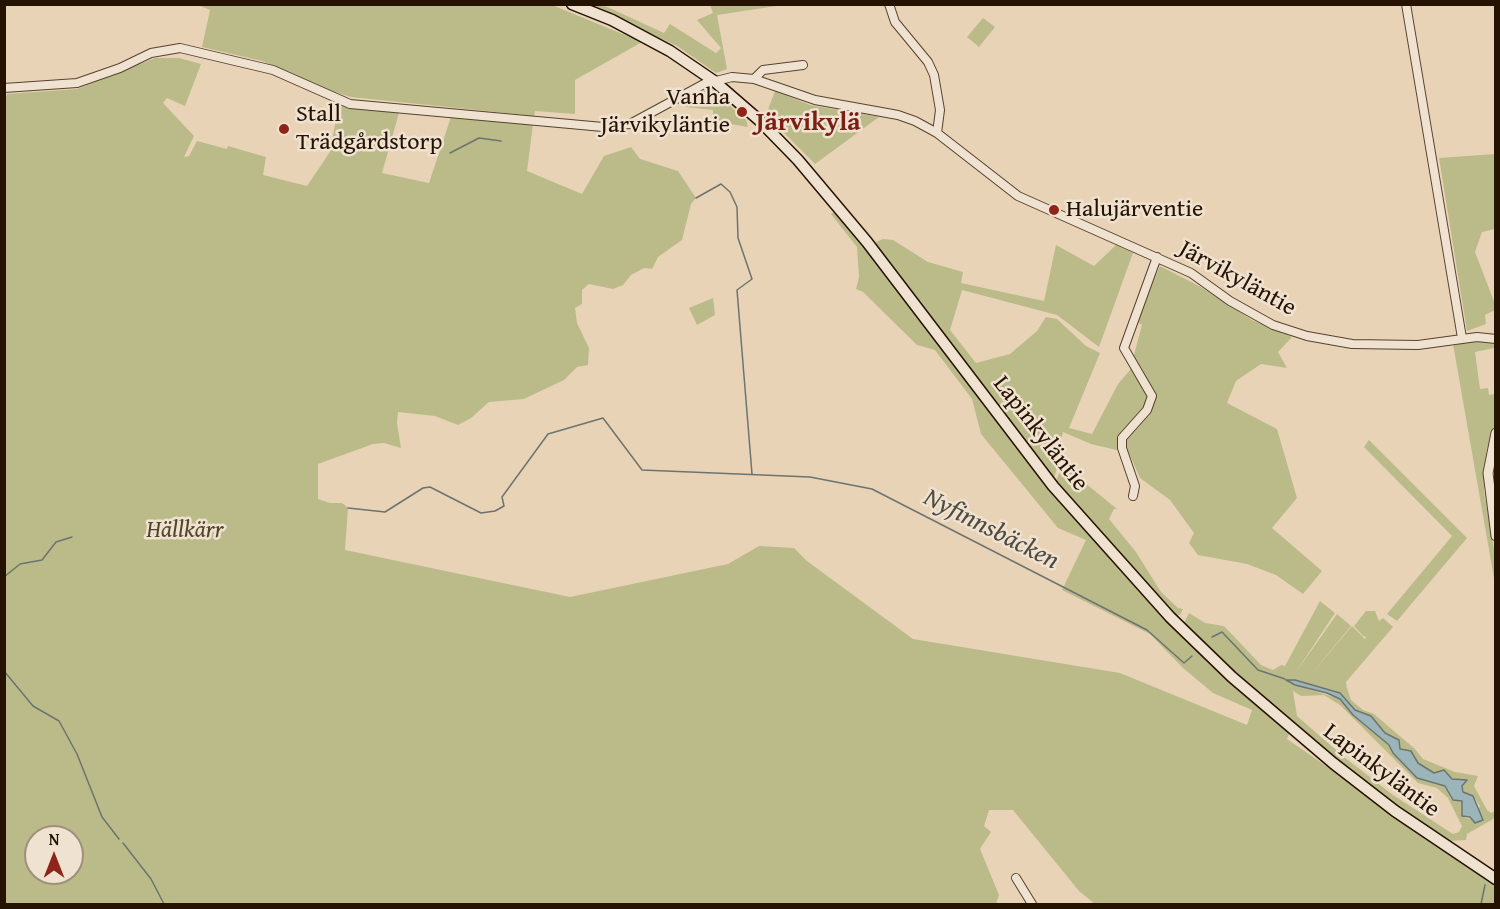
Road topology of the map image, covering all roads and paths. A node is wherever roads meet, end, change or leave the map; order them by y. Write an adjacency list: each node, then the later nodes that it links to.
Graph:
1 (572, 4): 6 (main road, Lapinkyläntie)
2 (889, 4): 8 (street)
3 (1406, 4): 10 (street)
4 (803, 65): 5 (street)
5 (754, 79): 6 (street, Järvikyläntie); 8 (street, Järvikyläntie)
6 (714, 81): 7 (street); 16 (main road, Lapinkyläntie)
7 (4, 88)
8 (937, 133): 9 (street, Järvikyläntie)
9 (1157, 257): 10 (street, Järvikyläntie); 13 (street)
10 (1462, 338): 11 (street, Järvikyläntie)
11 (1496, 339)
12 (1496, 433): 14 (street)
13 (1133, 496)
14 (1496, 536)
15 (1016, 878): 17 (street)
16 (1496, 879)
17 (1032, 904)

